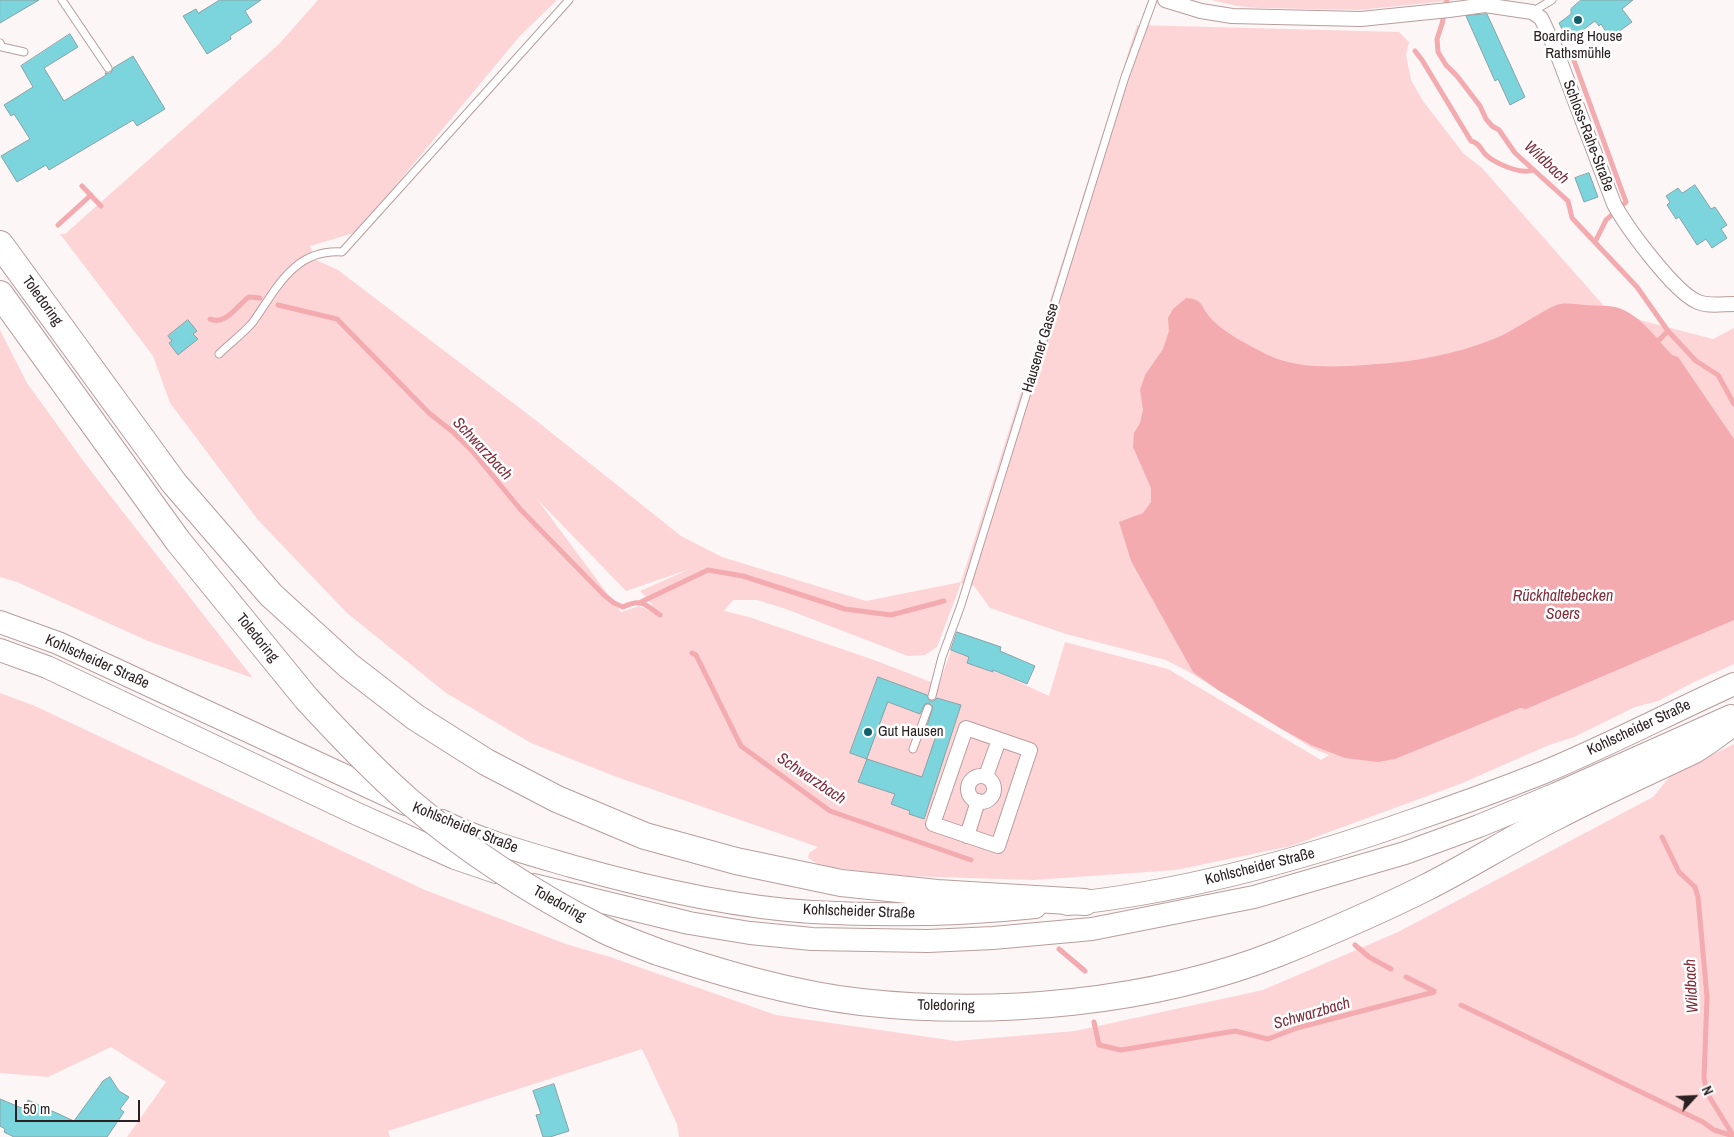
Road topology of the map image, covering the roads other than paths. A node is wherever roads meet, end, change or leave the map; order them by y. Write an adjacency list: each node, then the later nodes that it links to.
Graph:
1 (62, 0): 10 (lane)
2 (569, 0): 14 (lane)
3 (1153, 0): 18 (lane, Hausener Gasse)
4 (1165, 0): 6 (street)
5 (1552, 0): 7 (lane)
6 (1484, 2): 7 (street)
7 (1532, 12): 13 (street, Schloss-Rahe-Straße)
8 (0, 43): 9 (lane)
9 (24, 52)
10 (108, 68)
11 (0, 244): 25 (highway, Toledoring)
12 (0, 294): 21 (highway, Toledoring, bridge)
13 (1734, 304)
14 (219, 354)
15 (0, 622): 25 (main road, Kohlscheider Straße)
16 (0, 650): 20 (main road, Kohlscheider Straße)
17 (1734, 684): 25 (main road, Kohlscheider Straße)
18 (932, 696)
19 (928, 708): 23 (lane)
20 (1734, 715)
21 (1734, 722)
22 (999, 740): 24 (street); 24 (street); 24 (street)
23 (913, 749)
24 (967, 836)
25 (1085, 902)

